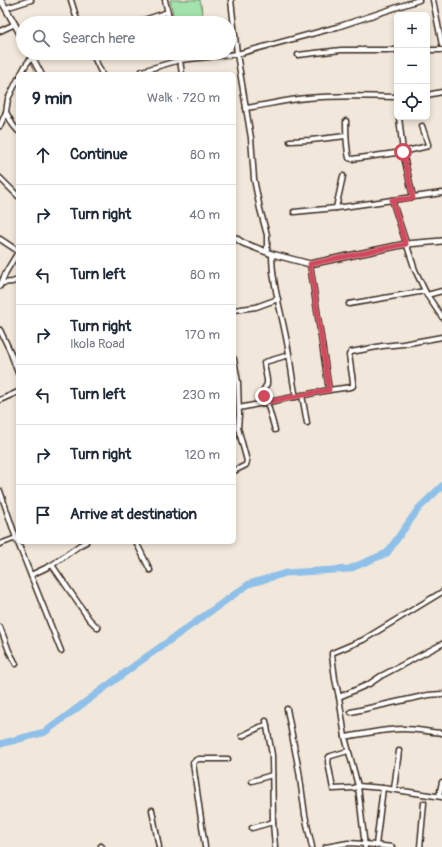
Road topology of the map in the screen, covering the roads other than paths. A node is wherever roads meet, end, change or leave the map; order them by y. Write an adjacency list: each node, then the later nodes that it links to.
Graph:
1 (1, 0): 8 (street)
2 (31, 0): 8 (street)
3 (71, 0): 10 (street)
4 (165, 0): 9 (street)
5 (231, 0): 13 (street)
6 (419, 0): 22 (street)
7 (433, 0): 16 (street)
8 (6, 8): 14 (street)
9 (168, 12): 11 (street); 12 (street)
10 (76, 16)
11 (156, 16)
12 (169, 16)
13 (233, 16)
14 (15, 24): 15 (street)
15 (0, 31)
16 (441, 34): 18 (street)
17 (236, 45): 22 (street)
18 (442, 45)
19 (394, 50): 23 (street)
20 (430, 50): 21 (street)
21 (442, 50)
22 (237, 54): 37 (street)
23 (298, 55)
24 (29, 60): 29 (street)
25 (34, 60): 30 (street)
26 (95, 60): 31 (street)
27 (180, 60): 28 (street); 32 (street)
28 (142, 71)
29 (22, 72)
30 (40, 72)
31 (101, 72)
32 (182, 72)
33 (16, 83): 38 (street)
34 (442, 92): 35 (street)
35 (430, 94)
36 (394, 97): 37 (street)
37 (246, 108): 60 (street)
38 (6, 112): 41 (street); 43 (street)
39 (399, 120): 46 (street)
40 (346, 121): 44 (street)
41 (0, 126)
42 (422, 126): 46 (street)
43 (16, 129)
44 (346, 136): 45 (street); 46 (street)
45 (290, 140)
46 (403, 152): 51 (street)
47 (343, 176): 53 (street)
48 (0, 178): 50 (street)
49 (442, 193): 51 (street)
50 (16, 194)
51 (413, 198): 52 (street)
52 (392, 200): 53 (street); 58 (street)
53 (336, 208): 54 (street)
54 (294, 212)
55 (0, 238): 59 (street)
56 (236, 238): 60 (street)
57 (442, 241): 58 (street)
58 (406, 244): 62 (street); 66 (street)
59 (16, 250)
60 (270, 253): 62 (street); 67 (street)
61 (16, 255): 64 (street)
62 (310, 264): 76 (street)
63 (16, 281): 64 (street)
64 (1, 285)
65 (442, 291): 66 (street)
66 (426, 293): 68 (street); 70 (street)
67 (278, 299): 69 (street); 73 (street)
68 (349, 304)
69 (236, 310)
70 (442, 317)
71 (0, 330): 74 (street)
72 (442, 337): 76 (street)
73 (289, 355): 79 (street); 81 (street)
74 (16, 368)
75 (236, 382): 82 (street)
76 (329, 390): 78 (street)
77 (16, 393): 80 (street)
78 (302, 395): 79 (street); 83 (street)
79 (296, 396): 81 (street)
80 (0, 400)
81 (267, 402): 82 (street); 85 (street)
82 (239, 408): 84 (street)
83 (307, 424)
84 (236, 429): 86 (street)
85 (275, 430)
86 (236, 470)
87 (0, 491): 88 (street)
88 (16, 538): 89 (street)
89 (0, 544)
90 (18, 544): 95 (street)
91 (78, 544): 93 (street)
92 (137, 544): 94 (street)
93 (52, 565): 95 (street); 98 (street)
94 (150, 570)
95 (31, 575): 100 (street)
96 (442, 592): 103 (street)
97 (0, 627): 101 (street)
98 (98, 628)
99 (442, 644): 103 (street)
100 (61, 651)
101 (16, 664)
102 (442, 694): 105 (street)
103 (339, 697): 108 (street)
104 (287, 709): 128 (street)
105 (350, 712)
106 (442, 733): 108 (street)
107 (242, 736): 112 (street)
108 (345, 737): 109 (street)
109 (348, 751): 115 (street); 115 (street)
110 (399, 751): 117 (street)
111 (228, 759): 126 (street)
112 (272, 775): 113 (street); 121 (street)
113 (252, 781)
114 (442, 782): 118 (street)
115 (358, 786): 116 (street); 123 (street)
116 (383, 788): 117 (street); 124 (street)
117 (394, 789): 118 (street)
118 (441, 797)
119 (424, 803): 131 (street)
120 (152, 810): 125 (street)
121 (273, 822): 122 (street); 127 (street)
122 (252, 828)
123 (365, 845): 124 (street); 129 (street)
124 (376, 845): 130 (street)
125 (159, 847)
126 (204, 847)
127 (275, 847)
128 (312, 847)
129 (326, 847)
130 (392, 847)
131 (420, 847)

